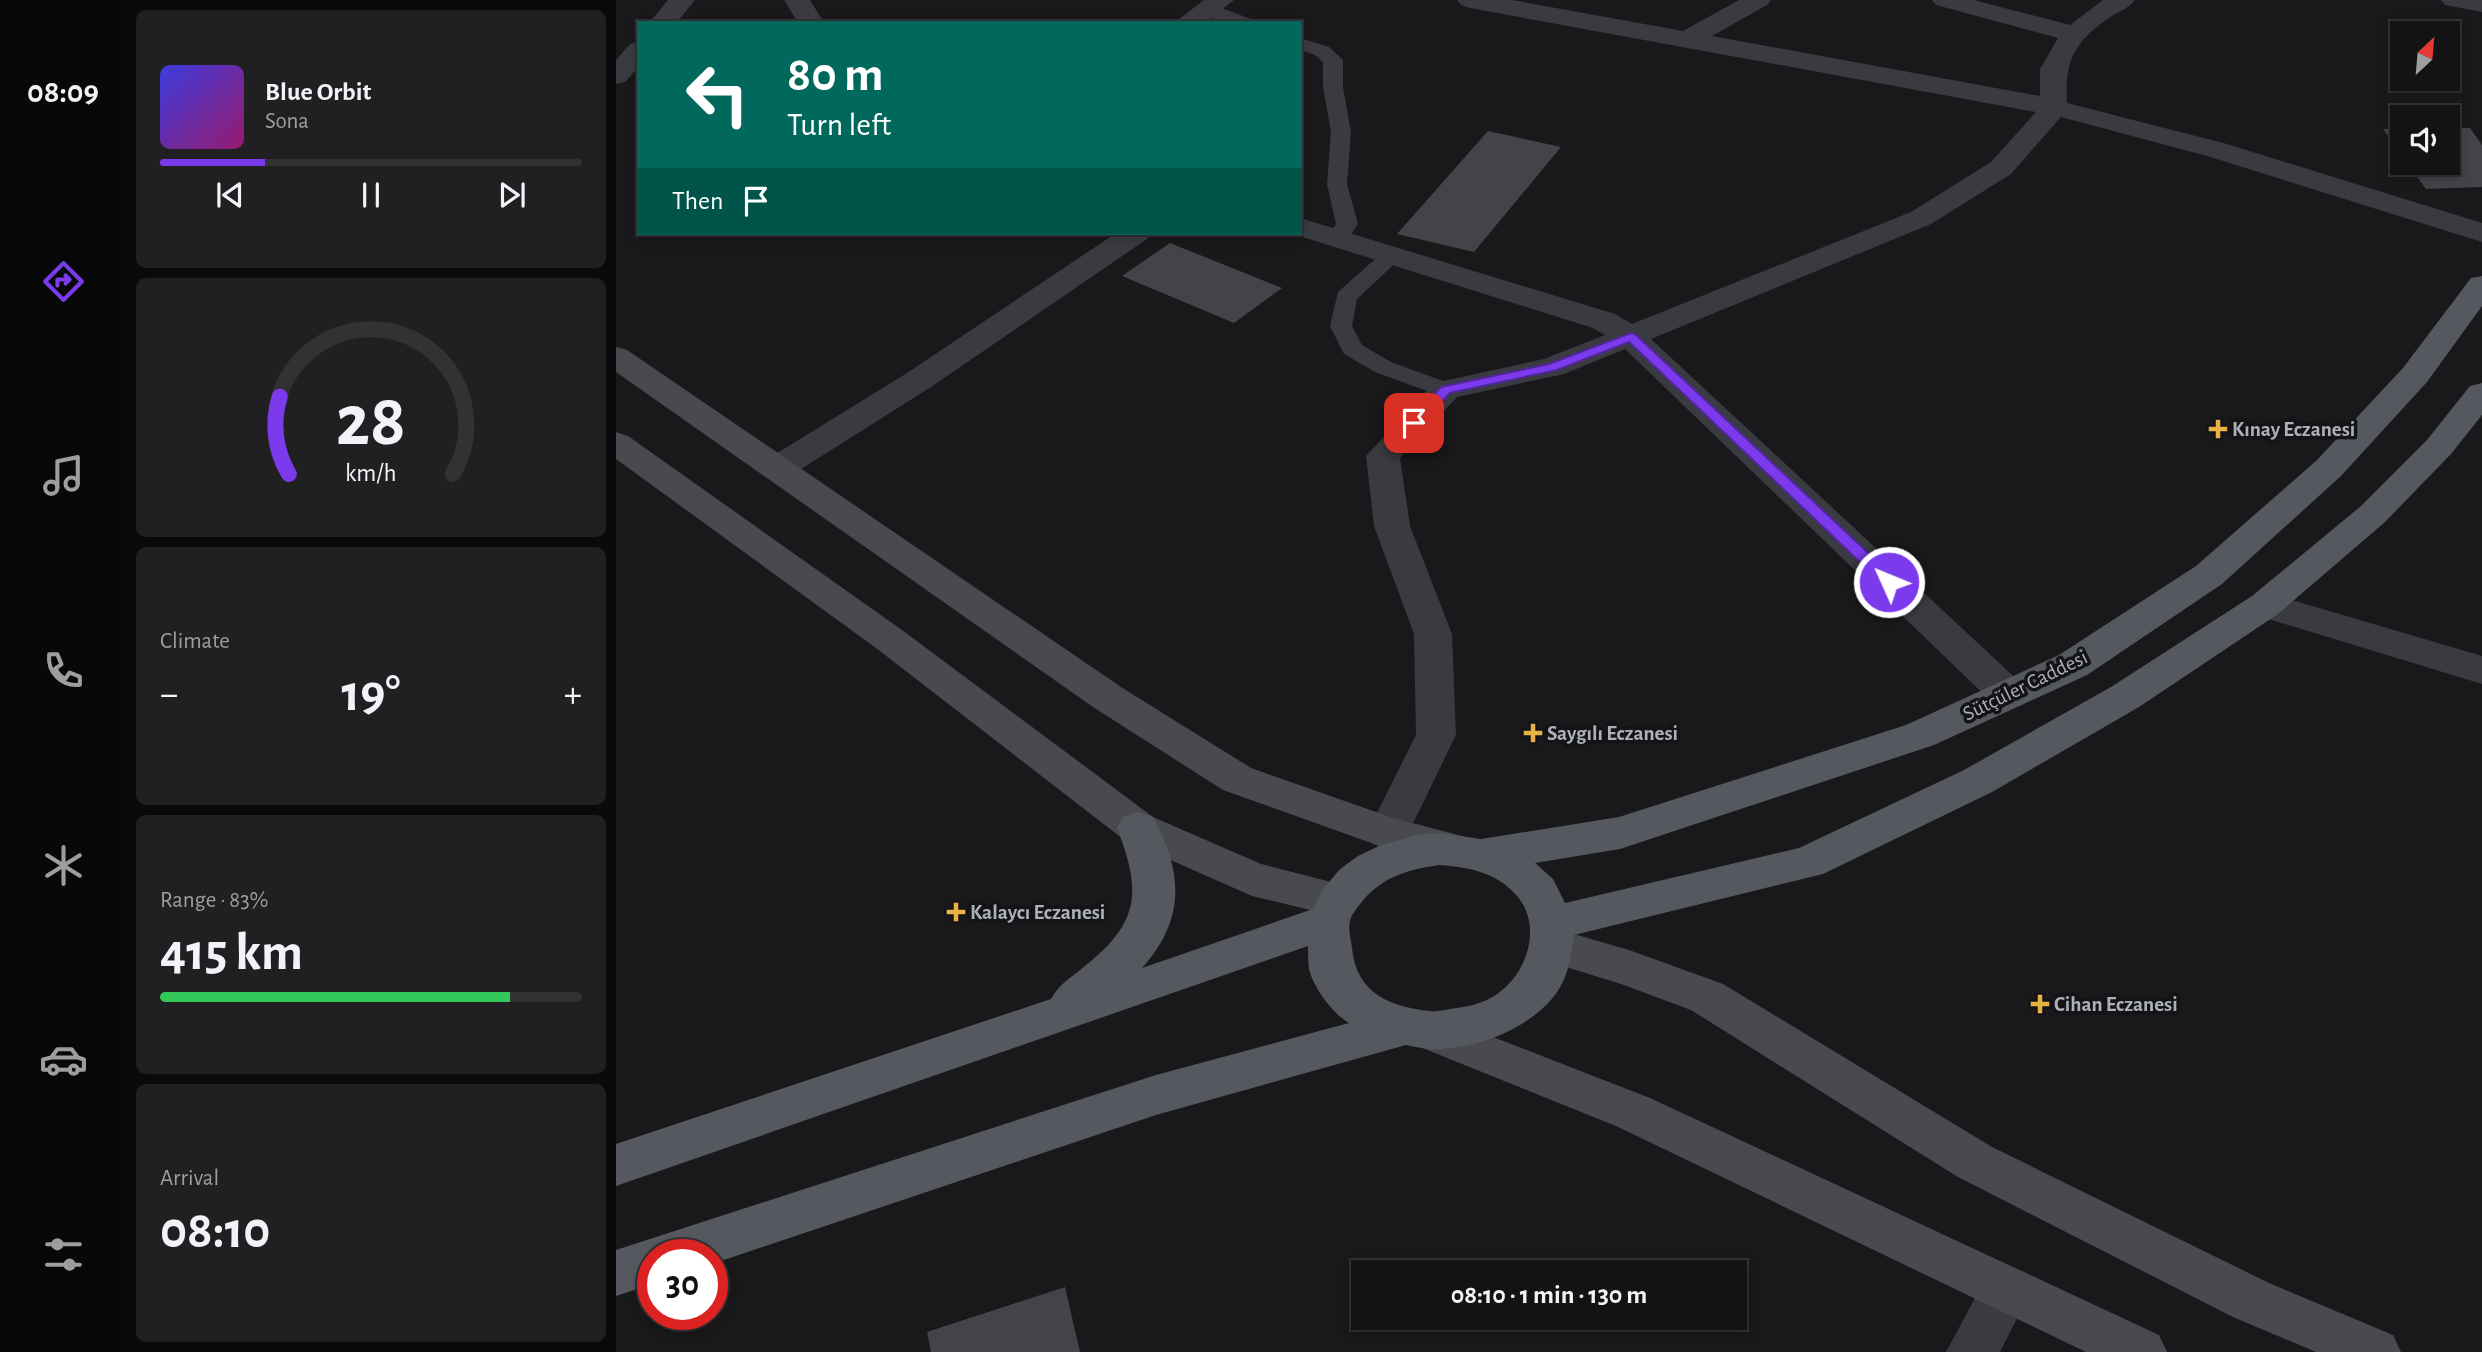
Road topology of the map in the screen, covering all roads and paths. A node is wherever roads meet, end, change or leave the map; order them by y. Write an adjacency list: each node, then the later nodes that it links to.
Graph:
1 (682, 0): 10 (street)
2 (797, 0): 11 (street)
3 (1470, 0): 14 (street)
4 (1758, 0): 14 (street)
5 (1945, 0): 13 (street)
6 (2122, 0): 13 (street)
7 (2454, 0): 8 (street)
8 (2482, 4)
9 (1204, 8): 12 (lane)
10 (664, 21)
11 (810, 21)
12 (1239, 21)
13 (2074, 34): 18 (street)
14 (1687, 39): 18 (street)
15 (1302, 45): 22 (lane)
16 (637, 52): 17 (street)
17 (616, 76)
18 (2054, 108): 20 (street); 25 (street)
19 (1302, 228): 22 (street)
20 (2482, 233)
21 (1133, 235): 30 (street)
22 (1336, 240): 23 (street)
23 (1391, 257): 25 (street); 27 (lane)
24 (2482, 285): 33 (main road, Sütçüler Caddesi)
25 (1631, 337): 27 (street); 33 (street)
26 (616, 357): 30 (main road)
27 (1446, 390): 35 (street)
28 (2482, 393): 31 (main road)
29 (616, 443): 34 (main road)
30 (778, 468): 35 (main road)
31 (2265, 605): 32 (street); 38 (main road)
32 (2482, 670)
33 (2009, 695): 36 (main road, Sütçüler Caddesi)
34 (1138, 828): 37 (main road); 39 (main road)
35 (1388, 833): 36 (main road)
36 (1468, 852): 37 (main road); 38 (main road)
37 (1333, 910): 39 (main road); 40 (main road)
38 (1552, 934): 40 (main road); 48 (main road)
39 (1040, 1022): 41 (main road)
40 (1417, 1030): 42 (main road); 45 (main road)
41 (616, 1165)
42 (720, 1239)
43 (637, 1266): 44 (main road)
44 (616, 1273)
45 (2007, 1289): 46 (street); 47 (main road)
46 (1972, 1352)
47 (2141, 1352)
48 (2375, 1352)

